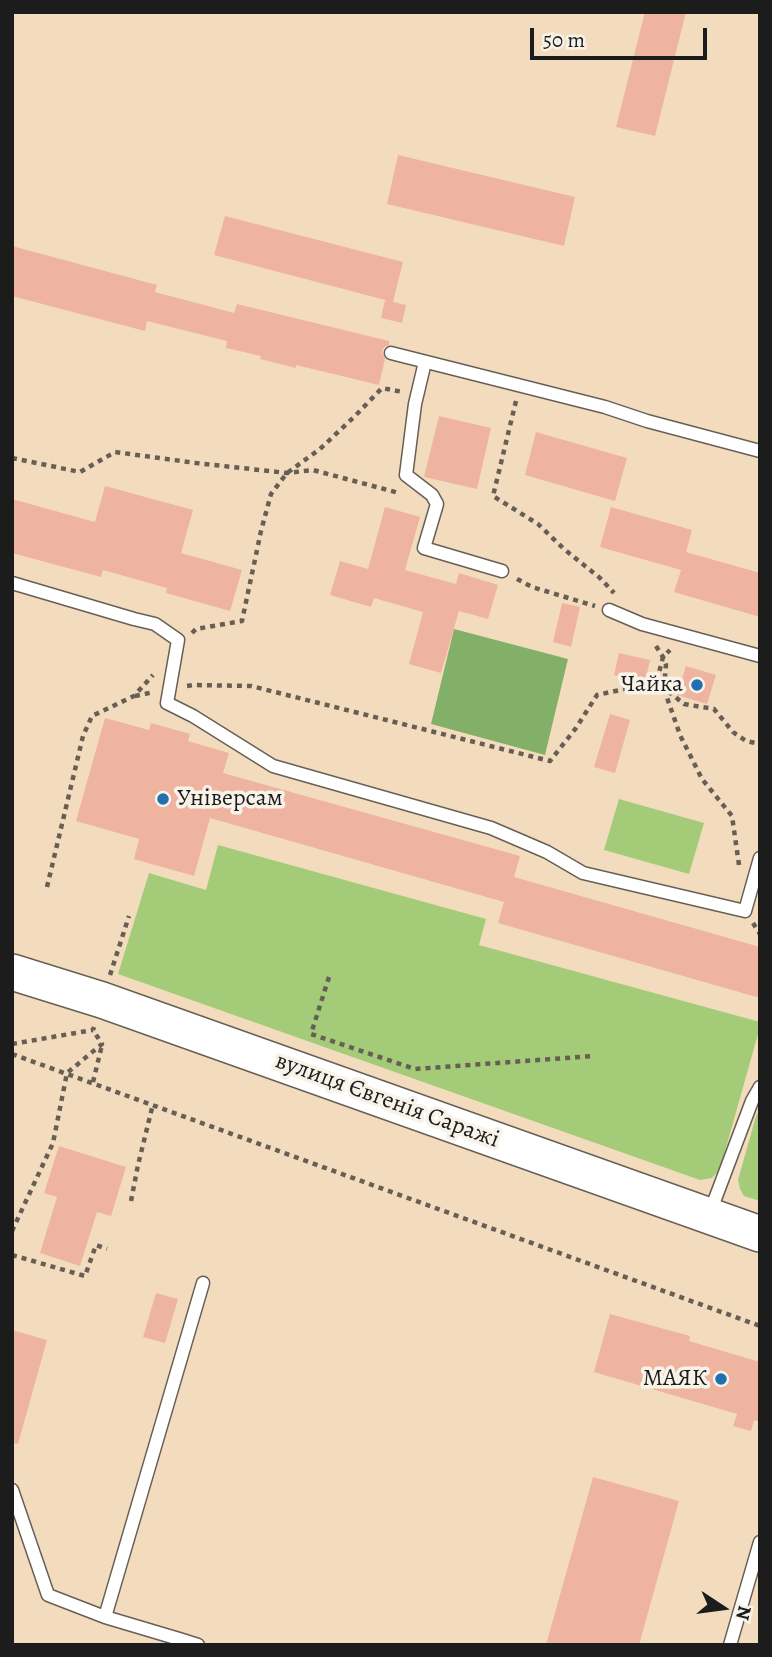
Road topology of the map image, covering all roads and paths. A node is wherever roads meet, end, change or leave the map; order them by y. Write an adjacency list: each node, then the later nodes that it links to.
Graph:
1 (391, 354): 2 (lane)
2 (425, 362): 3 (lane); 4 (lane)
3 (520, 386): 5 (lane); 12 (path)
4 (417, 395): 7 (path); 8 (lane)
5 (760, 451)
6 (12, 458): 7 (path)
7 (287, 473): 8 (path); 14 (path)
8 (437, 504): 9 (lane)
9 (502, 571): 11 (path)
10 (12, 583): 14 (lane)
11 (609, 610): 12 (lane)
12 (642, 624): 13 (lane); 16 (path)
13 (683, 635): 15 (lane); 16 (path)
14 (176, 650): 18 (lane); 19 (path)
15 (760, 656)
16 (663, 657): 17 (path); 18 (path)
17 (664, 688): 20 (path); 23 (path)
18 (169, 690): 19 (path); 23 (lane)
19 (134, 696): 22 (path)
20 (760, 744)
21 (760, 858): 23 (lane)
22 (47, 887)
23 (745, 911)
24 (12, 972): 36 (main road, вулиця Євгенія Саражі)
25 (329, 977): 30 (path)
26 (93, 1030): 27 (path)
27 (12, 1044)
28 (102, 1044): 32 (path)
29 (12, 1054): 31 (path)
30 (593, 1056)
31 (68, 1073): 32 (path); 37 (path)
32 (93, 1082): 34 (path)
33 (760, 1087): 36 (lane)
34 (153, 1104): 35 (path); 42 (path)
35 (131, 1201)
36 (709, 1216): 38 (main road, вулиця Євгенія Саражі)
37 (12, 1231)
38 (760, 1234)
39 (107, 1249): 40 (path)
40 (12, 1255)
41 (203, 1283): 45 (lane)
42 (760, 1326)
43 (12, 1490): 45 (lane)
44 (760, 1542): 48 (lane)
45 (105, 1617): 46 (lane)
46 (178, 1642): 47 (lane)
47 (198, 1645)
48 (730, 1645)

